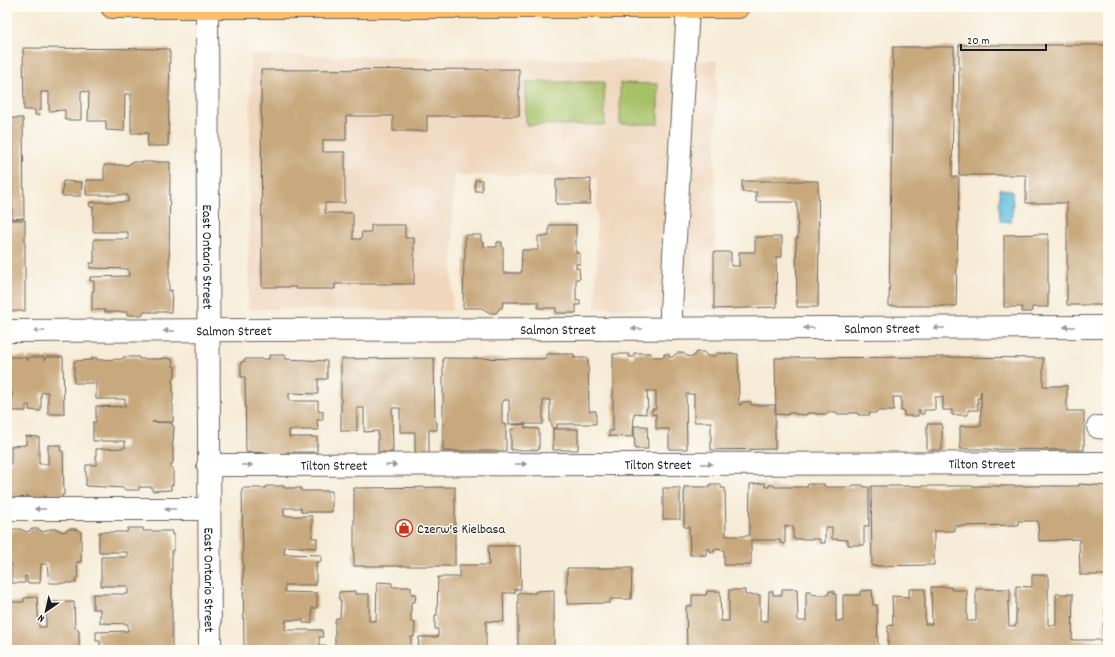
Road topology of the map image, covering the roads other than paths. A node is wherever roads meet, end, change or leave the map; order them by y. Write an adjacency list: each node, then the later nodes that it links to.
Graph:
1 (112, 7): 2 (main road)
2 (207, 7): 3 (main road); 8 (street, East Ontario Street)
3 (688, 7): 4 (main road); 7 (street)
4 (707, 7): 5 (main road)
5 (738, 7)
6 (1108, 327): 7 (street, Salmon Street, one-way to 7)
7 (671, 329): 8 (street, Salmon Street, one-way to 8)
8 (208, 330): 9 (street, Salmon Street, one-way to 9); 11 (street, East Ontario Street)
9 (7, 331)
10 (1108, 463): 11 (street, Tilton Street, one-way to 10)
11 (208, 465): 12 (street, East Ontario Street)
12 (209, 508): 13 (street, one-way to 13); 14 (street, East Ontario Street)
13 (7, 509)
14 (210, 650)

